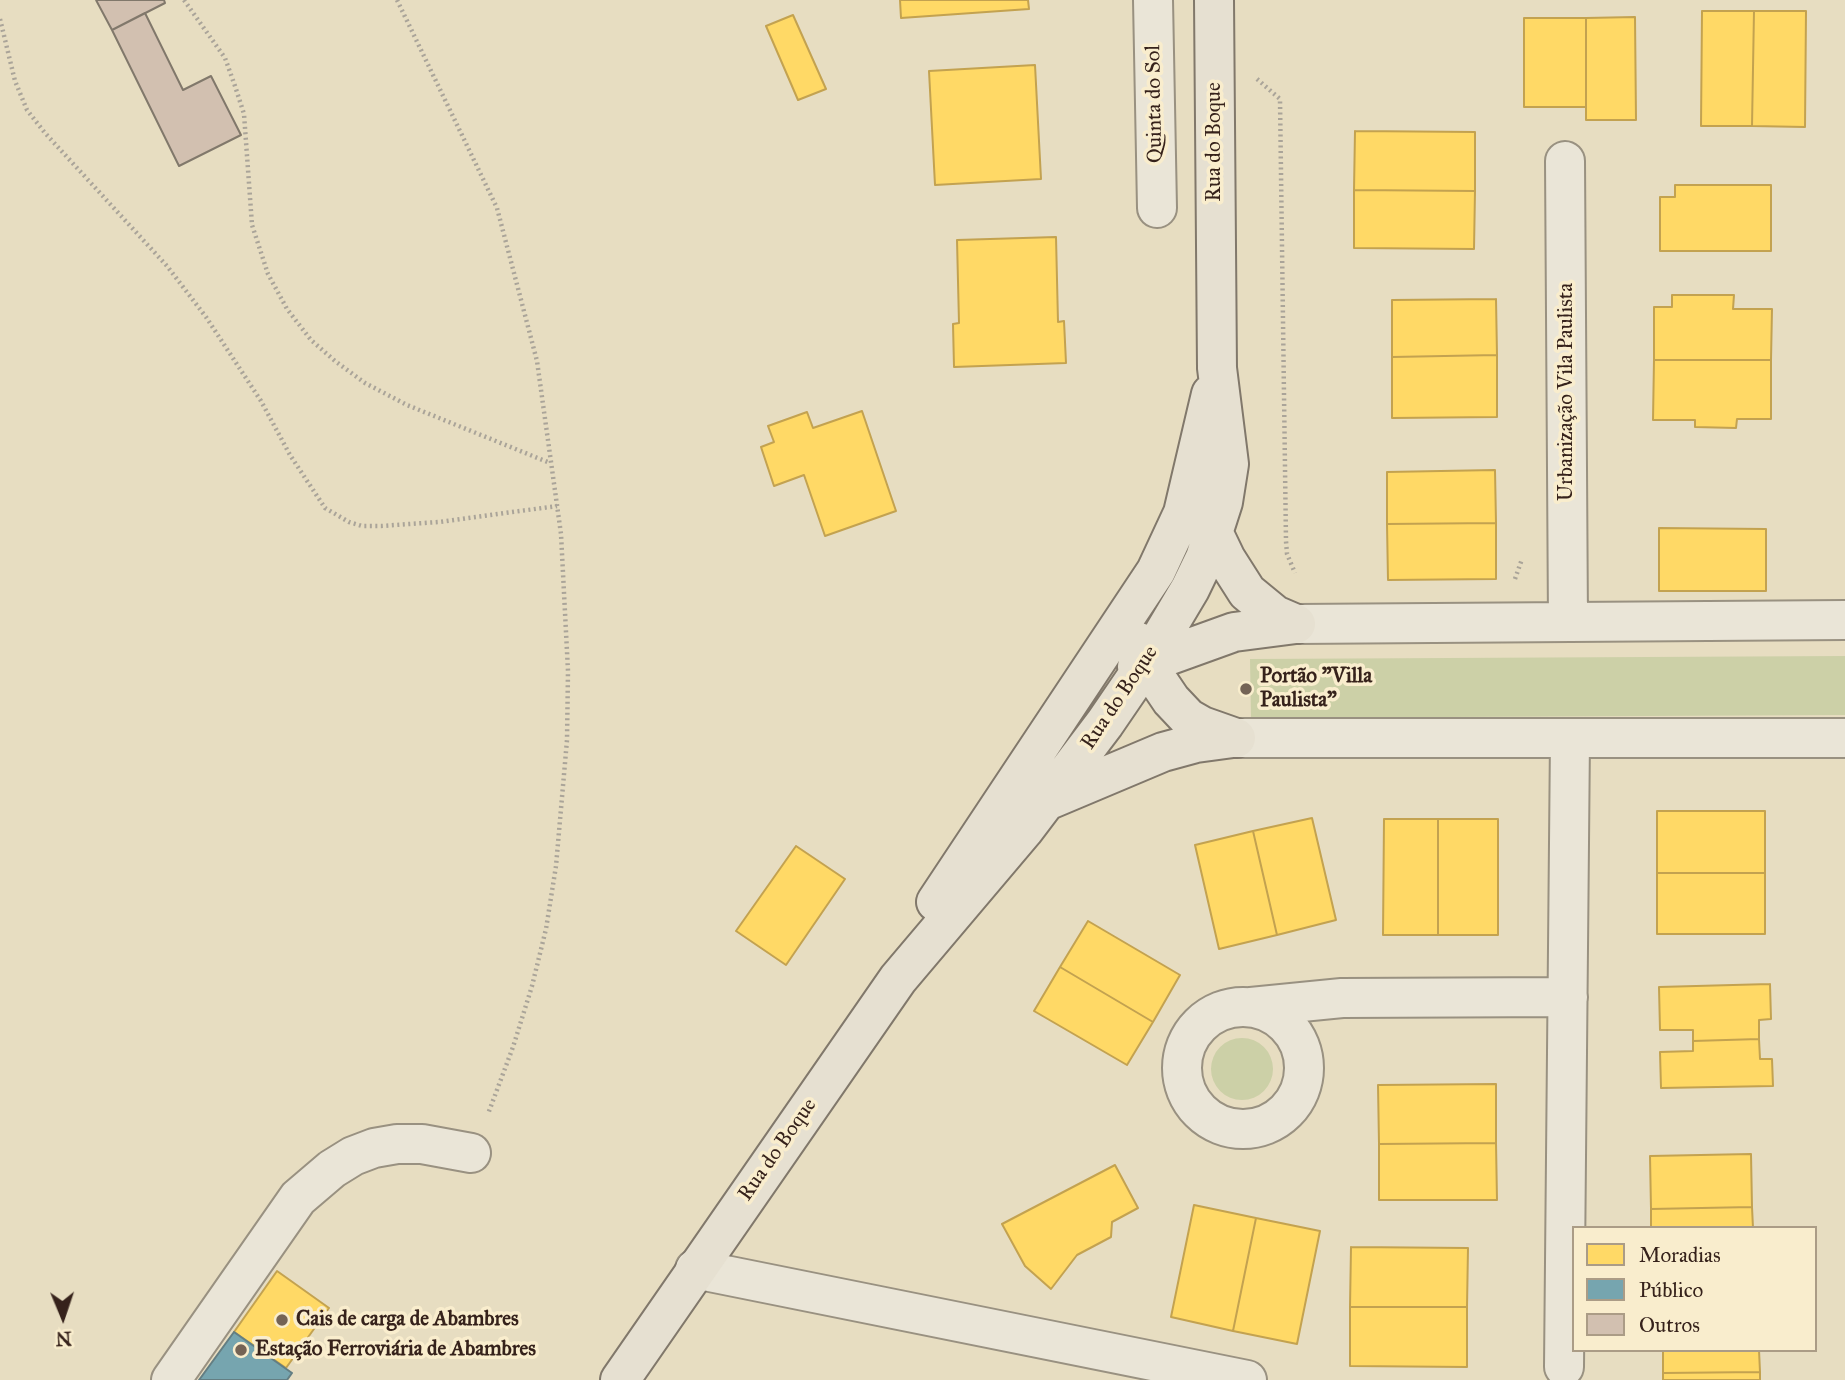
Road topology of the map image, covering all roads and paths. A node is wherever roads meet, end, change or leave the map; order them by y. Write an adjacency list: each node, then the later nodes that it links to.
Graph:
1 (184, 0): 10 (path)
2 (397, 0): 10 (path)
3 (1153, 0): 8 (street, Quinta do Sol)
4 (1214, 0): 6 (main road, Rua do Boque)
5 (0, 19): 12 (path)
6 (1214, 42): 9 (main road, Rua do Boque); 15 (path)
7 (1564, 161): 14 (street, Urbanização Vila Paulista)
8 (1157, 208)
9 (1217, 368): 11 (main road, Rua do Boque); 13 (main road, Rua do Boque)
10 (551, 464): 12 (path)
11 (1191, 485): 20 (main road); 21 (main road, Rua do Boque)
12 (557, 506): 31 (path)
13 (1214, 534): 19 (main road); 20 (main road, Rua do Boque)
14 (1568, 557): 16 (path); 18 (street, Urbanização Vila Paulista)
15 (1298, 579)
16 (1505, 587)
17 (1845, 620): 18 (street)
18 (1569, 622): 19 (street)
19 (1296, 624): 20 (main road)
20 (1146, 663): 21 (main road); 22 (main road); 25 (main road, Rua do Boque)
21 (1058, 720): 26 (main road, Rua do Boque)
22 (1236, 738): 23 (street); 25 (main road)
23 (1570, 738): 24 (street); 27 (street)
24 (1845, 738)
25 (1047, 801): 26 (main road, Rua do Boque)
26 (898, 979): 32 (main road, Rua do Boque)
27 (1568, 997): 28 (street); 33 (street)
28 (1342, 998): 29 (street); 30 (street)
29 (1251, 1007): 30 (street); 30 (street)
30 (1305, 1063)
31 (471, 1153): 34 (street)
32 (689, 1278): 35 (main road, Rua do Boque); 36 (street)
33 (1564, 1367)
34 (171, 1380)
35 (620, 1380)
36 (1247, 1380)

